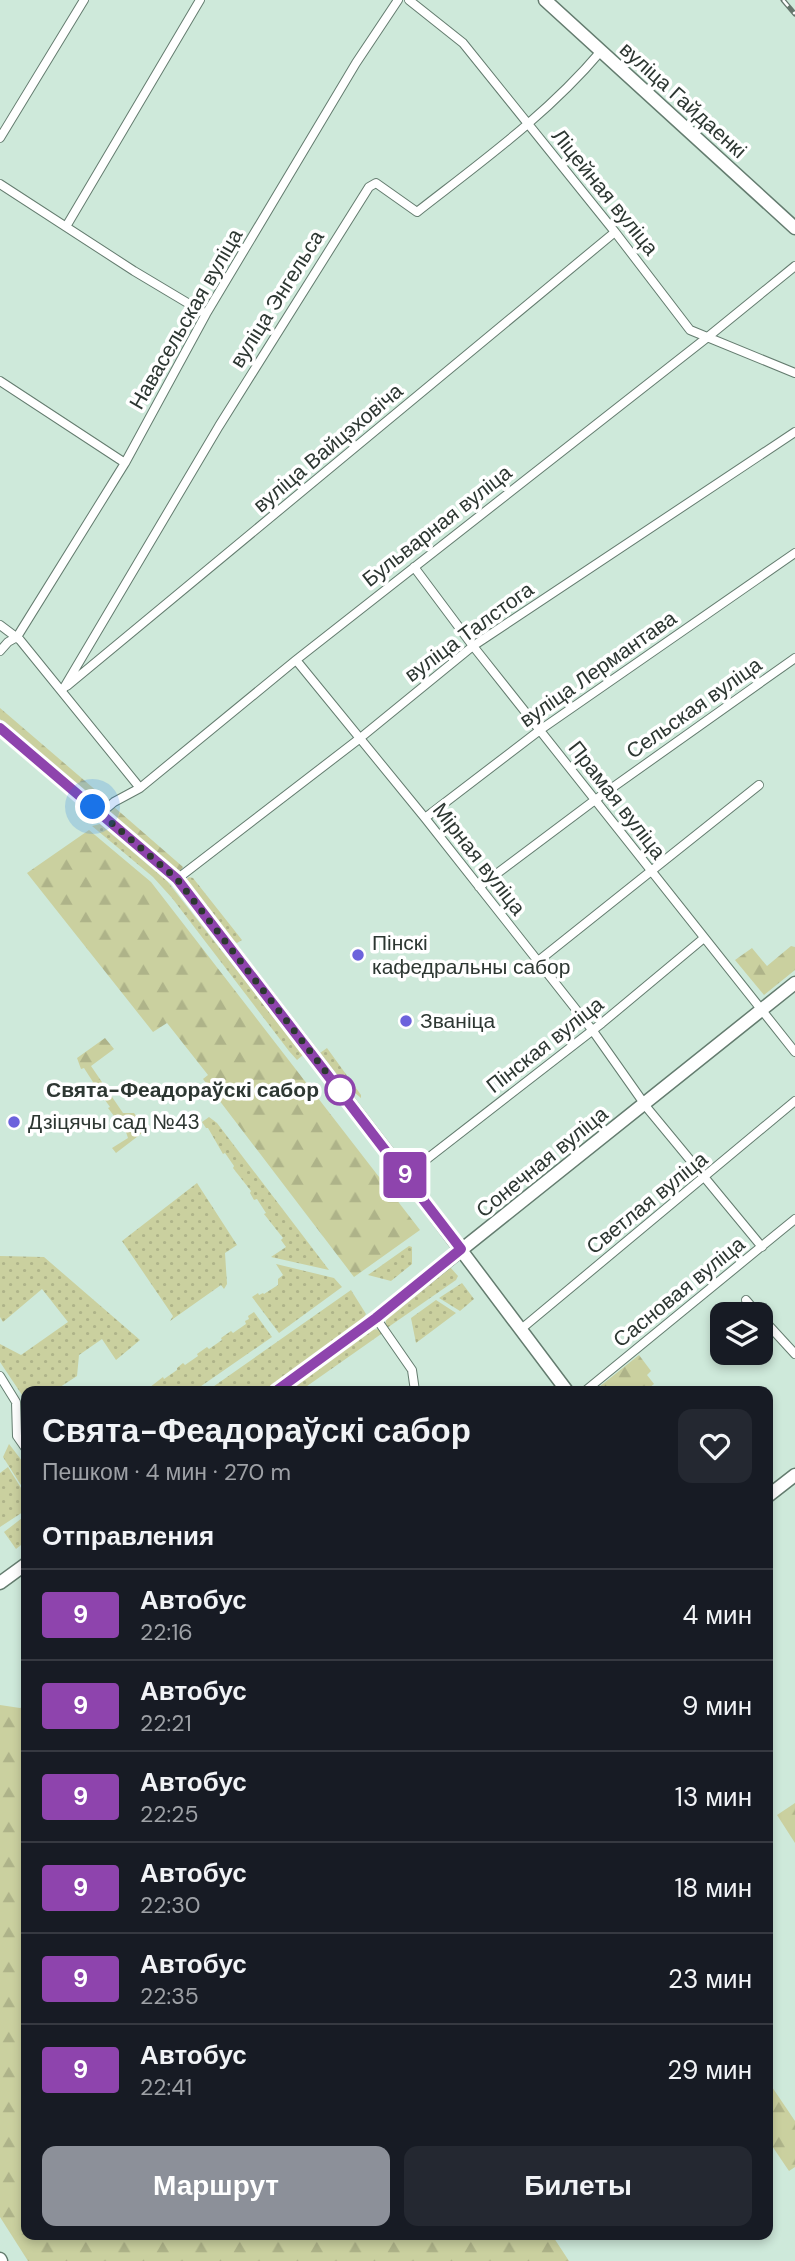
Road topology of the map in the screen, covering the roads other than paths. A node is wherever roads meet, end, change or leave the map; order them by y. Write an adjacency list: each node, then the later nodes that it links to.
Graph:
1 (84, 0): 8 (street)
2 (200, 0): 10 (street)
3 (398, 0): 14 (street, Навасельская вуліца)
4 (409, 0): 7 (street, Ліцейная вуліца)
5 (545, 0): 6 (street, вуліца Гайдаенкі)
6 (601, 51): 7 (street, вуліца Энгельса); 11 (street, вуліца Гайдаенкі)
7 (528, 125): 12 (street, Ліцейная вуліца); 28 (street, вуліца Энгельса)
8 (0, 138)
9 (0, 184): 10 (street)
10 (66, 225): 14 (street)
11 (795, 228)
12 (615, 232): 15 (street, Ліцейная вуліца); 28 (street, вуліца Вайцэховіча)
13 (795, 265): 15 (street, Бульварная вуліца)
14 (206, 314): 19 (street, Навасельская вуліца)
15 (709, 336): 16 (street, Ліцейная вуліца); 21 (street, Бульварная вуліца)
16 (795, 373)
17 (0, 381): 19 (street)
18 (795, 432): 24 (street, вуліца Талстога)
19 (125, 464): 23 (street, Навасельская вуліца)
20 (795, 553): 30 (street, вуліца Лермантава)
21 (414, 567): 24 (street, Прамая вуліца); 27 (street, Бульварная вуліца)
22 (0, 625): 23 (street)
23 (17, 637): 25 (street, Навасельская вуліца); 28 (street)
24 (473, 646): 30 (street, Прамая вуліца); 31 (street, вуліца Талстога)
25 (0, 652)
26 (795, 658): 34 (street, Сельская вуліца)
27 (296, 660): 31 (street, Мірная вуліца); 33 (street, Бульварная вуліца)
28 (62, 691): 33 (street)
29 (0, 729): 35 (street)
30 (540, 730): 34 (street, Прамая вуліца); 36 (street, вуліца Лермантава)
31 (359, 739): 36 (street, Мірная вуліца); 38 (street, вуліца Талстога)
32 (759, 785): 37 (street)
33 (140, 788): 35 (street, Бульварная вуліца)
34 (595, 800): 37 (street, Прамая вуліца); 39 (street, Сельская вуліца)
35 (101, 813): 38 (street)
36 (425, 818): 39 (street, Мірная вуліца)
37 (650, 870): 40 (street, Прамая вуліца); 41 (street)
38 (177, 879): 48 (street)
39 (479, 887): 41 (street, Мірная вуліца)
40 (704, 938): 43 (street, Прамая вуліца); 44 (street, Пінская вуліца)
41 (537, 962): 44 (street, Мірная вуліца)
42 (795, 983): 43 (street, Сонечная вуліца)
43 (762, 1010): 45 (street, Прамая вуліца); 47 (street, Сонечная вуліца)
44 (593, 1031): 47 (street, Мірная вуліца); 48 (street, Пінская вуліца)
45 (795, 1052)
46 (795, 1101): 49 (street, Светлая вуліца)
47 (645, 1104): 49 (street, Мірная вуліца); 52 (street, Сонечная вуліца)
48 (405, 1175): 52 (street)
49 (705, 1178): 51 (street, Мірная вуліца); 54 (street, Светлая вуліца)
50 (795, 1219): 51 (street, Сасновая вуліца)
51 (762, 1247): 61 (street, Сасновая вуліца)
52 (461, 1249): 53 (street, Сонечная вуліца); 54 (street)
53 (376, 1318): 58 (street, Сонечная вуліца); 59 (street)
54 (520, 1330): 60 (street)
55 (773, 1330): 56 (street)
56 (795, 1354)
57 (0, 1376): 62 (street)
58 (282, 1386)
59 (414, 1386)
60 (563, 1386)
61 (591, 1386)
62 (21, 1442)
63 (795, 1475): 64 (street)
64 (773, 1492)
65 (21, 1568): 66 (street)
66 (0, 1583)

